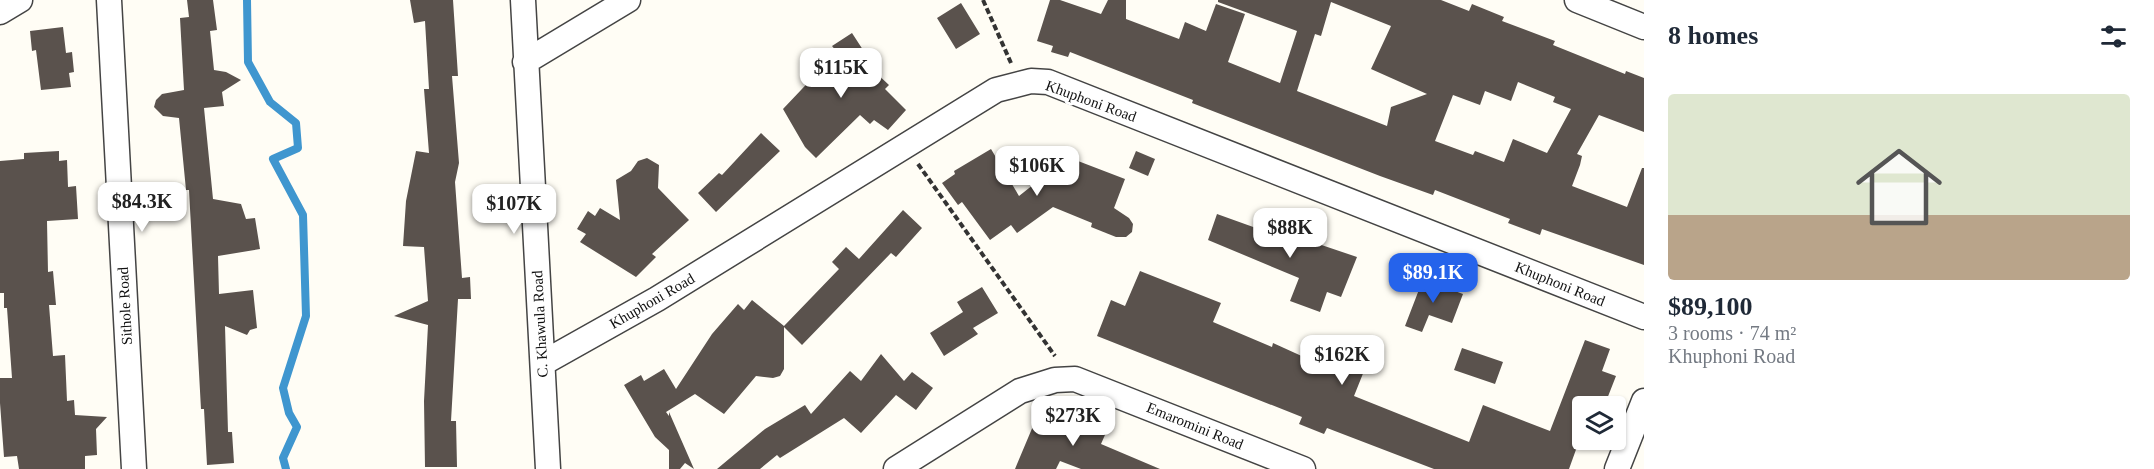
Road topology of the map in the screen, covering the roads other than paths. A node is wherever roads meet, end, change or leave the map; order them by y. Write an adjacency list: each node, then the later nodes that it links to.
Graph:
1 (20, 0): 6 (street)
2 (109, 0): 12 (street, Sithole Road)
3 (524, 0): 8 (street, C. Khawula Road)
4 (628, 0): 8 (street)
5 (1577, 0): 7 (street)
6 (0, 12)
7 (1644, 27)
8 (525, 62): 10 (street, C. Khawula Road)
9 (1644, 317): 10 (street, Khuphoni Road)
10 (543, 363): 13 (street, C. Khawula Road)
11 (1644, 401): 16 (street)
12 (134, 469)
13 (548, 469)
14 (896, 469): 15 (street, Emaromini Road)
15 (1303, 469)
16 (1617, 469)

